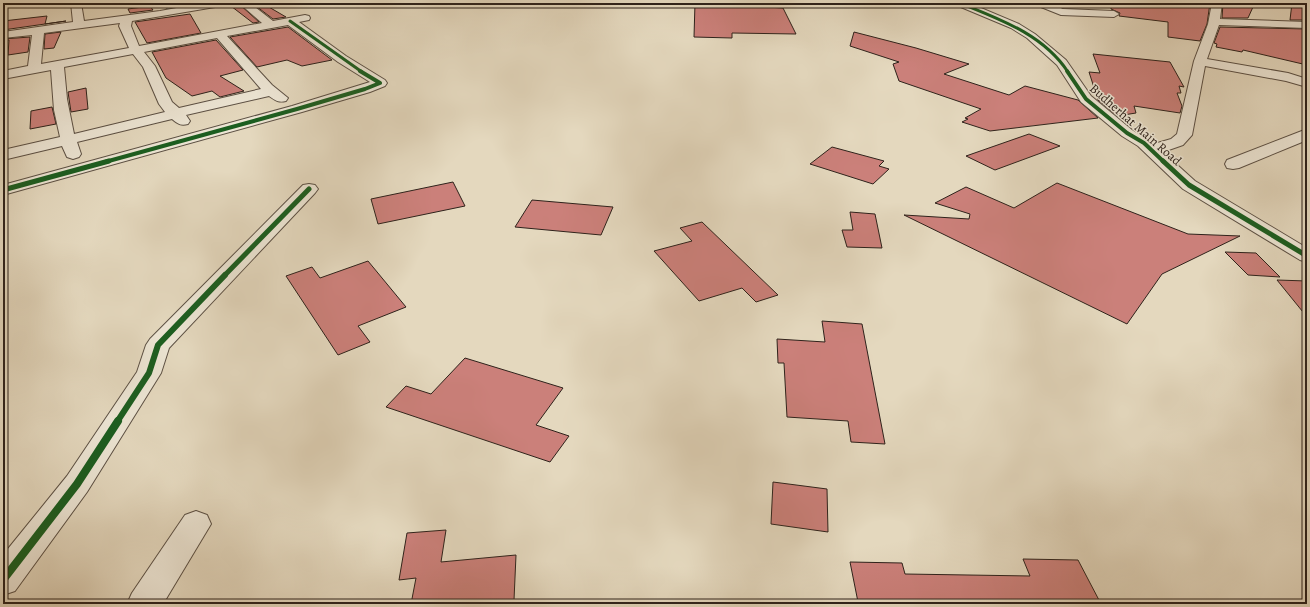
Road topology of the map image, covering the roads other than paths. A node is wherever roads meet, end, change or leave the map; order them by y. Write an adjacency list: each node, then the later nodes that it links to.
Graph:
1 (76, 3): 15 (street)
2 (157, 3): 9 (street)
3 (221, 3): 8 (street)
4 (244, 3): 16 (street)
5 (960, 3): 33 (street, Budherhat Main Road)
6 (1040, 3): 10 (street)
7 (1217, 3): 14 (street)
8 (203, 6): 9 (street); 18 (street)
9 (160, 14): 11 (street)
10 (1114, 14)
11 (127, 18): 15 (street); 21 (street)
12 (308, 18): 13 (street)
13 (290, 21): 16 (street); 28 (street)
14 (1215, 22): 17 (street); 22 (street)
15 (79, 25): 19 (street)
16 (270, 25): 18 (street)
17 (1307, 25)
18 (219, 27): 21 (street); 27 (street)
19 (38, 31): 20 (street); 24 (street)
20 (3, 36)
21 (137, 51): 23 (street); 29 (street)
22 (1200, 61): 26 (street); 33 (street)
23 (57, 65): 24 (street); 32 (street)
24 (34, 69): 25 (street)
25 (3, 75)
26 (1307, 82)
27 (270, 90): 28 (street); 29 (street)
28 (297, 109): 31 (street)
29 (175, 113): 31 (street); 32 (street)
30 (1307, 134): 35 (street)
31 (198, 136): 36 (street)
32 (68, 141): 34 (street); 36 (street)
33 (1165, 146): 39 (street, Budherhat Main Road)
34 (3, 155)
35 (1233, 164)
36 (78, 170): 38 (street)
37 (309, 189): 41 (street)
38 (3, 190)
39 (1307, 256)
40 (196, 524): 42 (street)
41 (3, 580)
42 (144, 604)

